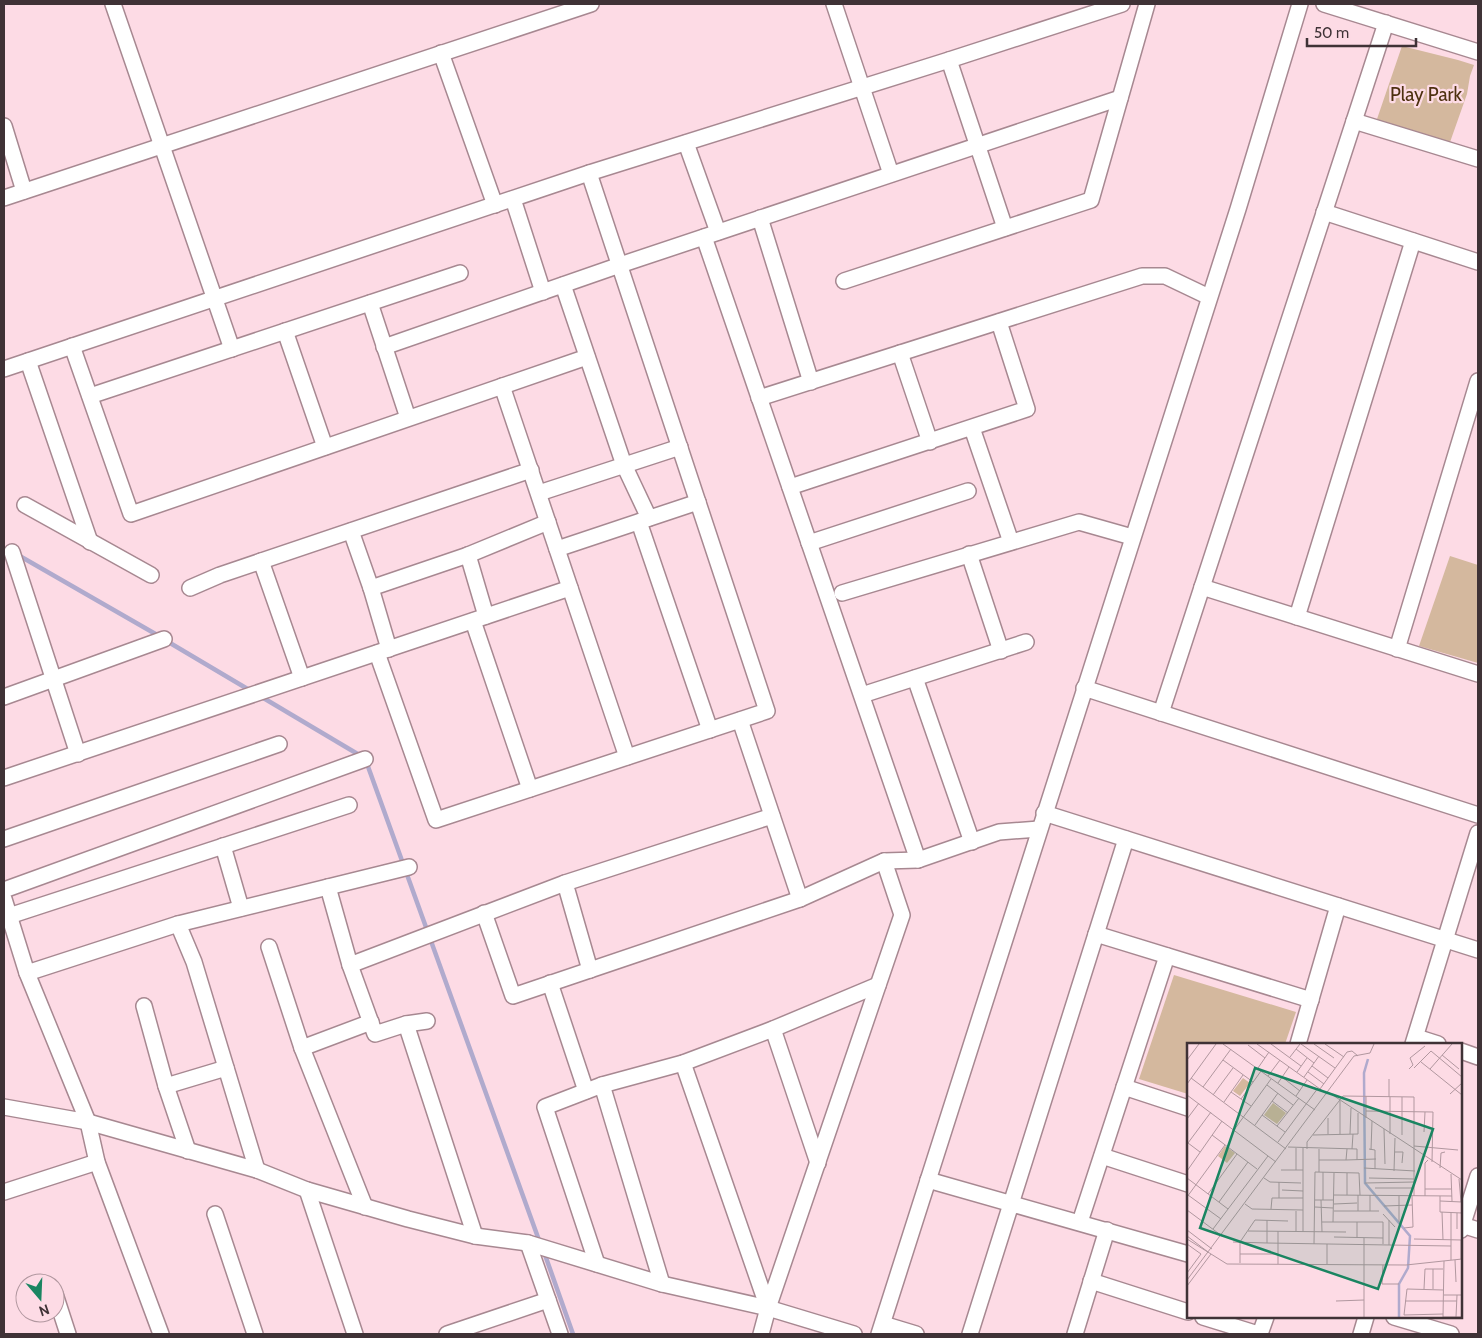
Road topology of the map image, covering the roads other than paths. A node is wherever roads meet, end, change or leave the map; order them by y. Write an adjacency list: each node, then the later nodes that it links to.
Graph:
1 (113, 4): 17 (street)
2 (591, 4): 10 (street)
3 (834, 4): 12 (street)
4 (1122, 4): 11 (street)
5 (1147, 4): 13 (street)
6 (1300, 4): 37 (street)
7 (1324, 4): 8 (street)
8 (1386, 23): 9 (street); 14 (street)
9 (1478, 52)
10 (440, 53): 17 (street); 25 (street)
11 (949, 60): 12 (street); 18 (street)
12 (862, 88): 16 (street); 21 (street)
13 (1120, 98): 18 (street); 28 (street)
14 (1354, 122): 19 (street); 26 (street)
15 (4, 126): 22 (street)
16 (686, 143): 20 (street); 29 (street)
17 (162, 145): 22 (street); 38 (street)
18 (978, 145): 21 (street); 28 (street)
19 (1478, 160)
20 (589, 173): 24 (street); 32 (street)
21 (891, 174): 27 (street)
22 (24, 191): 23 (street)
23 (4, 198)
24 (513, 199): 25 (street); 36 (street)
25 (495, 205): 38 (street)
26 (1324, 212): 30 (street); 79 (street)
27 (760, 218): 29 (street); 50 (street)
28 (1006, 228): 34 (street)
29 (711, 234): 32 (street); 53 (street)
30 (1413, 241): 31 (street); 84 (street)
31 (1478, 262)
32 (620, 265): 35 (street); 58 (street)
33 (460, 273): 39 (street)
34 (844, 281)
35 (563, 284): 36 (street); 46 (street)
36 (543, 292): 43 (street)
37 (1210, 297): 40 (street); 69 (street)
38 (215, 298): 42 (street); 44 (street)
39 (370, 303): 41 (street); 43 (street)
40 (998, 322): 45 (street); 55 (street)
41 (285, 332): 44 (street); 57 (street)
42 (72, 346): 47 (street); 52 (street)
43 (384, 347): 54 (street)
44 (232, 349): 52 (street)
45 (900, 353): 50 (street); 56 (street)
46 (587, 357): 51 (street); 59 (street)
47 (28, 361): 48 (street); 70 (street)
48 (4, 369)
49 (1478, 381): 88 (street)
50 (811, 382): 53 (street)
51 (502, 386): 54 (street); 60 (street)
52 (90, 396): 57 (street)
53 (759, 398): 61 (street)
54 (408, 418): 57 (street)
55 (972, 428): 56 (street); 71 (street)
56 (930, 442): 61 (street)
57 (325, 447)
58 (680, 447): 59 (street); 64 (street)
59 (624, 465): 63 (street); 66 (street)
60 (531, 470): 63 (street); 68 (street)
61 (790, 487): 72 (street)
62 (968, 491): 72 (street)
63 (539, 494): 67 (street)
64 (698, 502): 66 (street); 99 (street)
65 (25, 505): 70 (street)
66 (644, 520): 73 (street); 100 (street)
67 (548, 522): 73 (street); 76 (street)
68 (351, 531): 77 (street); 81 (street)
69 (1132, 537): 71 (street); 95 (street)
70 (90, 542): 78 (street)
71 (1011, 542): 75 (street)
72 (809, 544): 96 (street)
73 (557, 549): 82 (street)
74 (12, 552): 94 (street)
75 (969, 554): 83 (street); 90 (street)
76 (468, 556): 81 (street); 85 (street)
77 (261, 561): 80 (street); 92 (street)
78 (151, 575)
79 (1202, 587): 84 (street); 98 (street)
80 (190, 588)
81 (371, 588): 89 (street)
82 (570, 588): 85 (street); 103 (street)
83 (842, 593)
84 (1297, 617): 88 (street)
85 (479, 618): 89 (street); 106 (street)
86 (164, 639): 94 (street)
87 (1026, 642): 90 (street)
88 (1397, 649): 91 (street)
89 (383, 651): 92 (street); 106 (street)
90 (1000, 651): 93 (street)
91 (1478, 674)
92 (302, 678): 102 (street)
93 (915, 678): 96 (street); 115 (street)
94 (53, 679): 97 (street); 102 (street)
95 (1084, 688): 98 (street); 108 (street)
96 (862, 695): 117 (street)
97 (4, 697)
98 (1161, 713): 109 (street)
99 (740, 720): 100 (street); 110 (street)
100 (710, 730): 103 (street)
101 (279, 744): 113 (street)
102 (78, 754): 105 (street)
103 (627, 757): 106 (street)
104 (365, 759): 122 (street)
105 (4, 778)
106 (530, 789)
107 (349, 805): 116 (street)
108 (1044, 813): 111 (street); 114 (street)
109 (1478, 815)
110 (772, 816): 120 (street); 124 (street)
111 (1039, 830): 115 (street); 167 (street)
112 (1478, 833): 131 (street)
113 (4, 839)
114 (1126, 839): 125 (street); 130 (street)
115 (972, 842): 117 (street)
116 (223, 846): 126 (street); 128 (street)
117 (918, 860): 118 (street)
118 (884, 861): 124 (street); 139 (street)
119 (409, 868): 121 (street)
120 (565, 884): 127 (street); 136 (street)
121 (328, 887): 126 (street); 135 (street)
122 (4, 890)
123 (4, 899): 128 (street)
124 (800, 900): 136 (street)
125 (1338, 906): 131 (street); 140 (street)
126 (241, 908): 129 (street)
127 (484, 913): 135 (street); 138 (street)
128 (9, 916): 137 (street)
129 (178, 924): 137 (street); 153 (street)
130 (1096, 934): 134 (street); 171 (street)
131 (1446, 939): 133 (street); 146 (street)
132 (269, 947): 149 (street)
133 (1478, 950)
134 (1167, 956): 140 (street); 156 (street)
135 (350, 965): 143 (street)
136 (590, 970): 138 (street)
137 (27, 973): 160 (street)
138 (550, 983): 157 (street)
139 (878, 985): 145 (street); 164 (street)
140 (1311, 1000): 147 (street)
141 (144, 1006): 154 (street)
142 (427, 1021): 144 (street)
143 (371, 1022): 144 (street); 149 (street)
144 (406, 1024): 179 (street)
145 (773, 1029): 152 (street); 164 (street)
146 (1414, 1041): 148 (street)
147 (1298, 1043)
148 (1430, 1043)
149 (302, 1048): 172 (street)
150 (1462, 1051): 151 (street)
151 (1478, 1057)
152 (683, 1062): 155 (street); 186 (street)
153 (226, 1068): 154 (street); 165 (street)
154 (166, 1086): 161 (street)
155 (602, 1086): 157 (street); 184 (street)
156 (1124, 1087): 159 (street); 162 (street)
157 (586, 1091): 182 (street)
158 (4, 1107): 160 (street)
159 (1187, 1108)
160 (88, 1122): 161 (street); 163 (street)
161 (188, 1151): 165 (street)
162 (1102, 1156): 168 (street); 174 (street)
163 (96, 1162): 170 (street); 194 (street)
164 (818, 1163): 186 (street)
165 (257, 1170): 169 (street)
166 (1478, 1176): 175 (street)
167 (928, 1180): 171 (street); 193 (street)
168 (1187, 1184)
169 (307, 1190): 172 (street); 196 (street)
170 (4, 1192)
171 (1012, 1203): 174 (street); 202 (street)
172 (365, 1207): 179 (street)
173 (215, 1214): 195 (street)
174 (1080, 1222): 177 (street)
175 (1462, 1225)
176 (1462, 1228): 178 (street)
177 (1107, 1230): 181 (street); 183 (street)
178 (1478, 1230)
179 (475, 1236): 180 (street)
180 (528, 1243): 182 (street); 185 (street)
181 (1187, 1254)
182 (597, 1264): 184 (street)
183 (1091, 1282): 187 (street); 203 (street)
184 (662, 1284): 186 (street)
185 (548, 1300): 197 (street); 198 (street)
186 (768, 1308): 199 (street); 200 (street)
187 (1187, 1312)
188 (1206, 1318): 204 (street)
189 (1266, 1318): 204 (street)
190 (1366, 1318): 205 (street)
191 (1401, 1318): 192 (street)
192 (1430, 1322): 206 (street)
193 (881, 1329): 201 (street)
194 (161, 1334)
195 (255, 1334)
196 (355, 1334)
197 (452, 1334)
198 (560, 1334)
199 (761, 1334)
200 (854, 1334)
201 (916, 1334)
202 (970, 1334)
203 (1075, 1334)
204 (1259, 1334)
205 (1361, 1334)
206 (1451, 1334)

